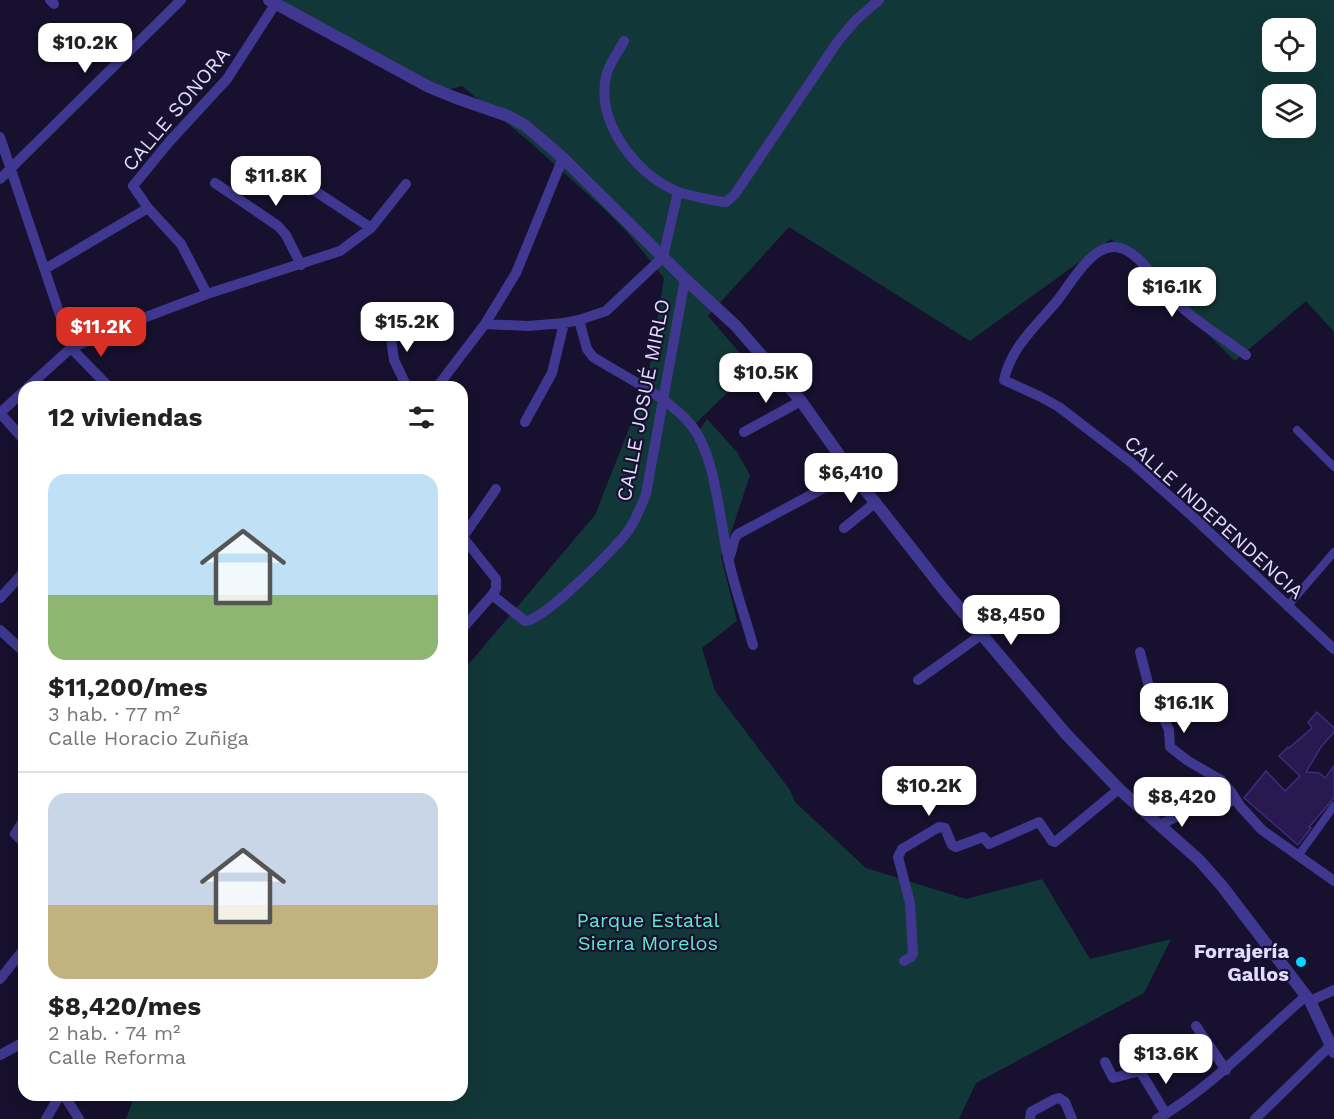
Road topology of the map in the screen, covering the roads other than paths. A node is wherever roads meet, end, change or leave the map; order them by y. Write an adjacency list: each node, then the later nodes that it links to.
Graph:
1 (181, 0): 7 (street)
2 (879, 0): 12 (street)
3 (273, 2): 6 (street); 13 (street, CALLE SONORA)
4 (624, 41): 12 (street)
5 (0, 137): 7 (street)
6 (562, 158): 15 (street); 23 (street)
7 (10, 168): 8 (street); 17 (street)
8 (0, 179)
9 (300, 182): 14 (street)
10 (215, 183): 16 (street)
11 (406, 184): 14 (street)
12 (678, 192): 15 (street)
13 (148, 208): 17 (street); 19 (street, CALLE SONORA)
14 (371, 228): 16 (street)
15 (663, 257): 18 (street); 20 (street)
16 (301, 265): 19 (street)
17 (45, 269): 24 (street)
18 (685, 279): 31 (street, CALLE JOSUÉ MIRLO); 32 (street)
19 (207, 294): 24 (street)
20 (579, 320): 21 (street); 31 (street)
21 (564, 323): 23 (street); 34 (street)
22 (389, 324): 28 (street)
23 (485, 324): 29 (street)
24 (71, 348): 26 (street); 27 (street)
25 (1246, 355): 50 (street, CALLE INDEPENDENCIA)
26 (35, 381)
27 (103, 381)
28 (405, 381)
29 (442, 381)
30 (18, 396): 33 (street)
31 (664, 400): 46 (street); 48 (street, CALLE JOSUÉ MIRLO)
32 (801, 401): 36 (street); 39 (street)
33 (0, 413): 37 (street)
34 (525, 422)
35 (1296, 430): 38 (street)
36 (744, 432)
37 (18, 433)
38 (1334, 466)
39 (852, 473): 41 (street); 46 (street)
40 (496, 489): 43 (street)
41 (876, 502): 42 (street); 53 (street)
42 (844, 528)
43 (468, 530)
44 (468, 543): 48 (street)
45 (1334, 552): 50 (street)
46 (728, 559): 54 (street)
47 (18, 578): 49 (street)
48 (492, 595): 51 (street)
49 (0, 598)
50 (1287, 607): 56 (street, CALLE INDEPENDENCIA)
51 (468, 622)
52 (0, 630): 55 (street)
53 (981, 634): 58 (street); 59 (street)
54 (753, 645)
55 (18, 646)
56 (1334, 649)
57 (1140, 652): 60 (street)
58 (918, 680)
59 (1119, 789): 62 (street); 66 (street)
60 (1231, 801): 62 (street); 63 (street)
61 (1334, 806): 63 (street)
62 (1160, 825): 69 (street)
63 (1298, 856): 64 (street)
64 (1334, 881)
65 (18, 956): 67 (street)
66 (904, 961)
67 (0, 979)
68 (1334, 990): 69 (street)
69 (1308, 999): 72 (street); 75 (street)
70 (1196, 1026): 75 (street)
71 (18, 1045): 73 (street)
72 (1332, 1049): 83 (street)
73 (0, 1054)
74 (1105, 1062): 78 (street)
75 (1226, 1070): 78 (street)
76 (58, 1101): 79 (street)
77 (66, 1101): 80 (street)
78 (1162, 1116)
79 (46, 1119)
80 (79, 1119)
81 (1030, 1119): 82 (street)
82 (1072, 1119)
83 (1255, 1119)

